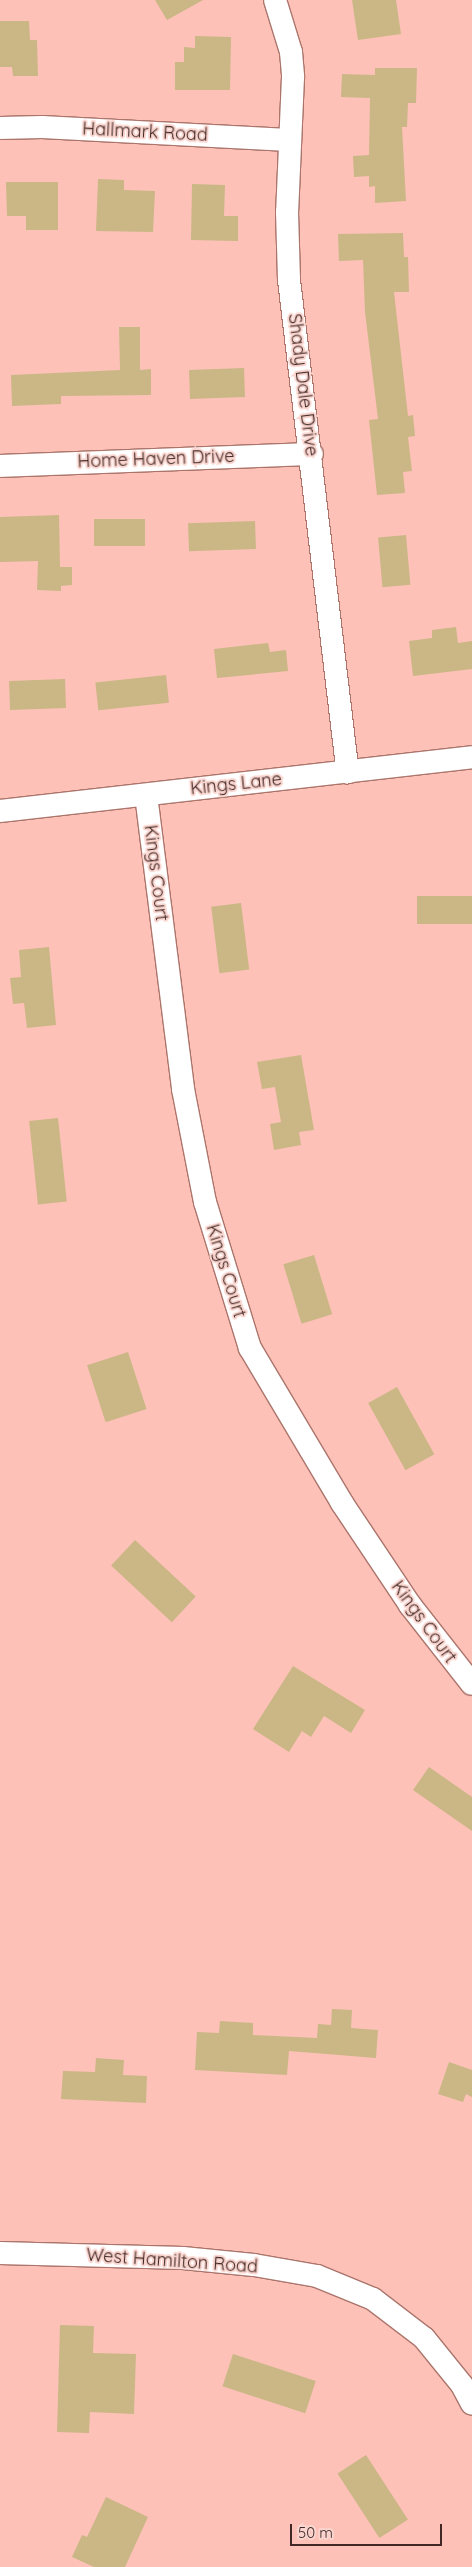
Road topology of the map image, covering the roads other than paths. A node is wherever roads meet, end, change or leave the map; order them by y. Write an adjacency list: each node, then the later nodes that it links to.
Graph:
1 (275, 0): 3 (street, Shady Dale Drive)
2 (0, 128): 3 (street, Hallmark Road)
3 (289, 140): 4 (street, Shady Dale Drive)
4 (312, 454): 5 (street, Home Haven Drive); 7 (street, Shady Dale Drive)
5 (0, 466)
6 (472, 757): 7 (street, Kings Lane)
7 (348, 772): 8 (street, Kings Lane)
8 (146, 795): 9 (street, Kings Lane); 10 (street, Kings Court)
9 (0, 811)
10 (472, 1684)
11 (0, 2253): 12 (street, West Hamilton Road)
12 (472, 2404)

